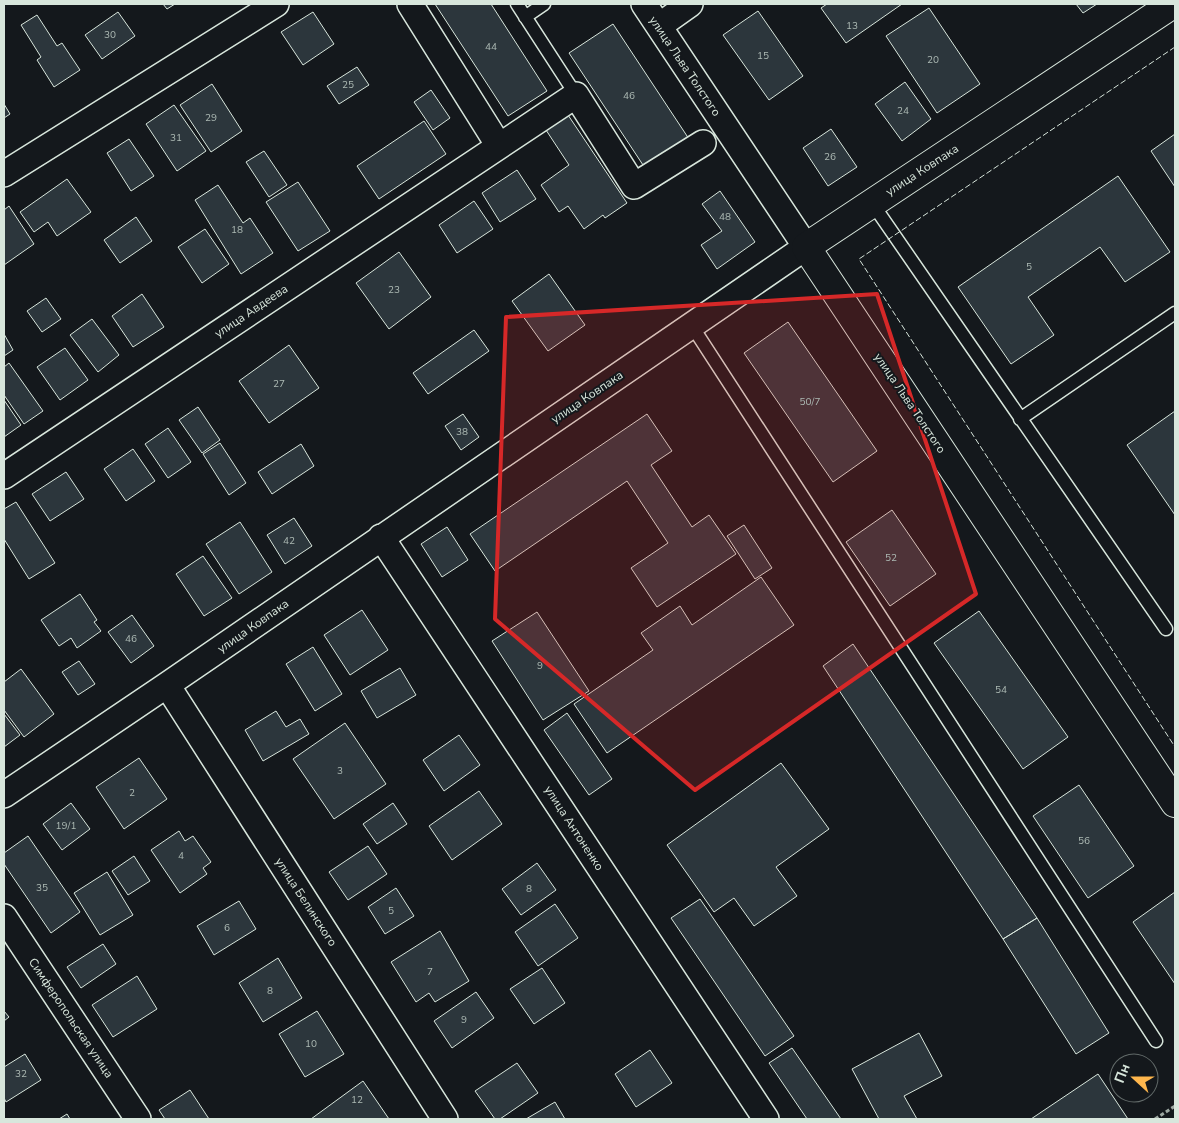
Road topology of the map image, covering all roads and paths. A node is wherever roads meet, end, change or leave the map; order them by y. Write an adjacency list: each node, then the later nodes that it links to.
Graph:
1 (276, 4): 13 (street)
2 (410, 4): 12 (street)
3 (517, 4): 8 (lane)
4 (544, 4): 8 (lane)
5 (644, 4): 9 (street, улица Льва Толстого)
6 (690, 4): 9 (street)
7 (1173, 4): 14 (main road, улица Ковпака)
8 (525, 17): 10 (lane)
9 (659, 26): 15 (street, улица Льва Толстого)
10 (576, 95): 11 (street); 12 (street, улица Авдеева)
11 (703, 143)
12 (499, 146): 19 (street, улица Авдеева)
13 (4, 174)
14 (872, 203): 15 (main road, улица Ковпака); 18 (lane)
15 (806, 247): 17 (street, улица Ковпака); 24 (main road, улица Льва Толстого)
16 (1175, 312): 18 (lane)
17 (692, 326): 20 (street, улица Ковпака); 26 (lane)
18 (1020, 419): 21 (lane)
19 (4, 476)
20 (381, 537): 22 (street, улица Ковпака); 30 (street, улица Антоненко)
21 (1166, 629)
22 (168, 685): 23 (street, улица Ковпака); 29 (street, улица Белинского)
23 (4, 795)
24 (1175, 803)
25 (4, 917): 28 (street, Симферопольская улица)
26 (1156, 1041)
27 (1175, 1106): 31 (path)
28 (138, 1119)
29 (445, 1119)
30 (766, 1119)
31 (1155, 1119)

